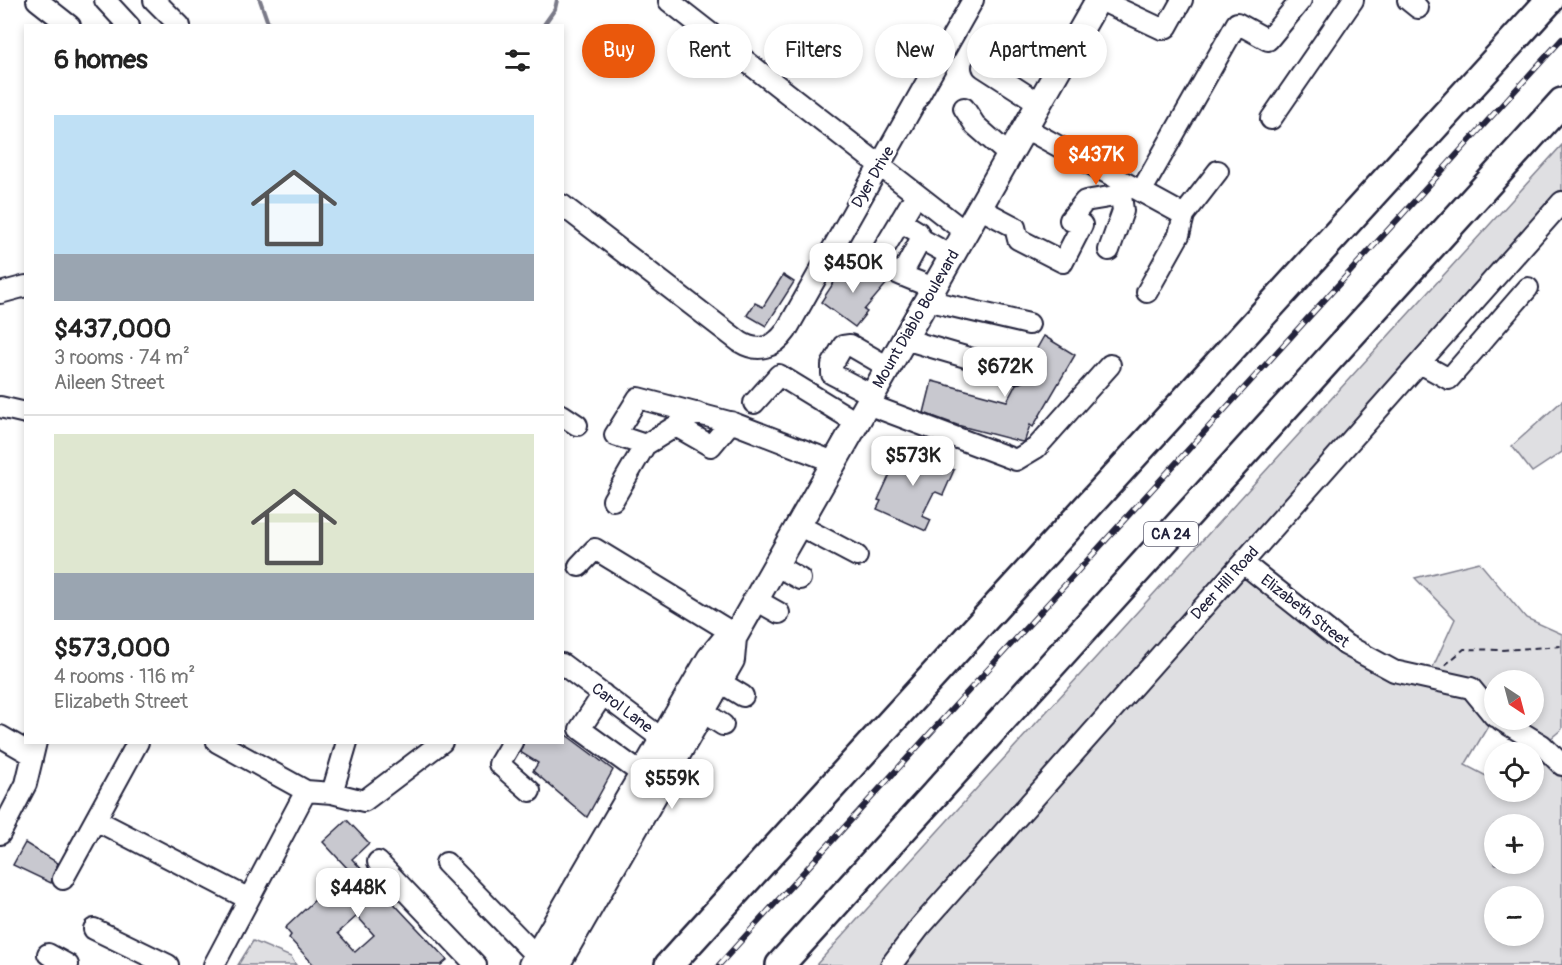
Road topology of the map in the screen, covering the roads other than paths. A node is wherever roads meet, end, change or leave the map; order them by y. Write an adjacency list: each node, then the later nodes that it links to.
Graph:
1 (105, 0): 12 (street)
2 (154, 0): 13 (street)
3 (973, 0): 21 (street, Dyer Drive)
4 (1099, 0): 5 (street); 16 (main road, Mount Diablo Boulevard)
5 (1182, 0)
6 (1301, 0): 23 (street)
7 (1353, 0): 18 (street)
8 (1550, 0): 99 (highway)
9 (46, 2): 11 (street)
10 (669, 2): 21 (street)
11 (68, 24)
12 (127, 24)
13 (178, 24)
14 (999, 78): 16 (street)
15 (1562, 102): 100 (highway, CA 24)
16 (1039, 103): 19 (main road, Mount Diablo Boulevard)
17 (964, 108): 20 (street)
18 (1270, 119)
19 (1025, 128): 20 (main road, Mount Diablo Boulevard); 23 (street)
20 (1010, 155): 26 (main road, Mount Diablo Boulevard)
21 (879, 166): 24 (street); 25 (street, Dyer Drive)
22 (1218, 171): 28 (street)
23 (1142, 190): 28 (street)
24 (916, 195): 29 (street); 30 (street)
25 (564, 207)
26 (979, 208): 30 (main road, Mount Diablo Boulevard); 32 (street)
27 (1558, 214): 42 (street, Deer Hill Road)
28 (1184, 215): 37 (street)
29 (900, 221): 31 (street); 34 (street)
30 (965, 232): 33 (main road, Mount Diablo Boulevard)
31 (921, 239): 33 (street); 34 (street)
32 (1109, 250)
33 (952, 256): 39 (main road, Mount Diablo Boulevard)
34 (902, 274): 39 (street)
35 (24, 287): 38 (street)
36 (1528, 288): 42 (street)
37 (1147, 292)
38 (0, 293)
39 (930, 294): 40 (street); 41 (main road, Mount Diablo Boulevard)
40 (1029, 324)
41 (904, 339): 44 (main road, Mount Diablo Boulevard); 45 (street)
42 (1420, 363): 58 (street, Deer Hill Road)
43 (1110, 365): 48 (street)
44 (888, 367): 48 (main road, Mount Diablo Boulevard); 48 (street)
45 (1017, 372)
46 (754, 403): 48 (street)
47 (0, 407): 49 (street)
48 (865, 407): 54 (main road, Mount Diablo Boulevard)
49 (24, 412)
50 (697, 413): 51 (street); 52 (street); 53 (street)
51 (731, 422): 52 (street); 54 (street)
52 (676, 426): 53 (street)
53 (645, 445): 55 (street)
54 (834, 462): 56 (main road, Mount Diablo Boulevard)
55 (613, 500)
56 (798, 525): 57 (street); 60 (main road, Mount Diablo Boulevard)
57 (856, 556)
58 (1243, 562): 69 (street, Elizabeth Street); 101 (street, Deer Hill Road)
59 (579, 566): 64 (street)
60 (775, 566): 61 (street); 62 (main road, Mount Diablo Boulevard)
61 (800, 579)
62 (756, 600): 63 (street); 64 (main road, Mount Diablo Boulevard)
63 (780, 613)
64 (735, 636): 66 (main road, Mount Diablo Boulevard); 79 (main road, Mount Diablo Boulevard)
65 (564, 665): 67 (street, Carol Lane)
66 (720, 682): 68 (street); 70 (main road, Mount Diablo Boulevard)
67 (603, 694): 79 (street, Carol Lane); 82 (street)
68 (743, 696)
69 (1484, 704)
70 (703, 712): 71 (street); 79 (main road, Mount Diablo Boulevard)
71 (723, 725)
72 (1517, 730): 81 (street)
73 (0, 736): 80 (street)
74 (137, 744): 86 (street)
75 (221, 744): 83 (street)
76 (346, 744): 85 (street)
77 (439, 744): 85 (street)
78 (511, 744): 84 (street)
79 (671, 745): 82 (main road, Mount Diablo Boulevard); 94 (main road, Mount Diablo Boulevard)
80 (33, 748): 87 (street)
81 (1562, 765)
82 (642, 774): 94 (main road, Mount Diablo Boulevard)
83 (306, 791): 85 (street); 91 (street)
84 (530, 791)
85 (332, 793)
86 (96, 820): 90 (street); 91 (street)
87 (0, 834)
88 (378, 862): 98 (street)
89 (446, 863): 94 (street)
90 (63, 879)
91 (249, 899): 97 (street)
92 (94, 929): 96 (street)
93 (48, 954): 95 (street)
94 (542, 963)
95 (68, 965)
96 (168, 965)
97 (214, 965)
98 (476, 965)
99 (669, 965)
100 (780, 965)
101 (891, 965)

